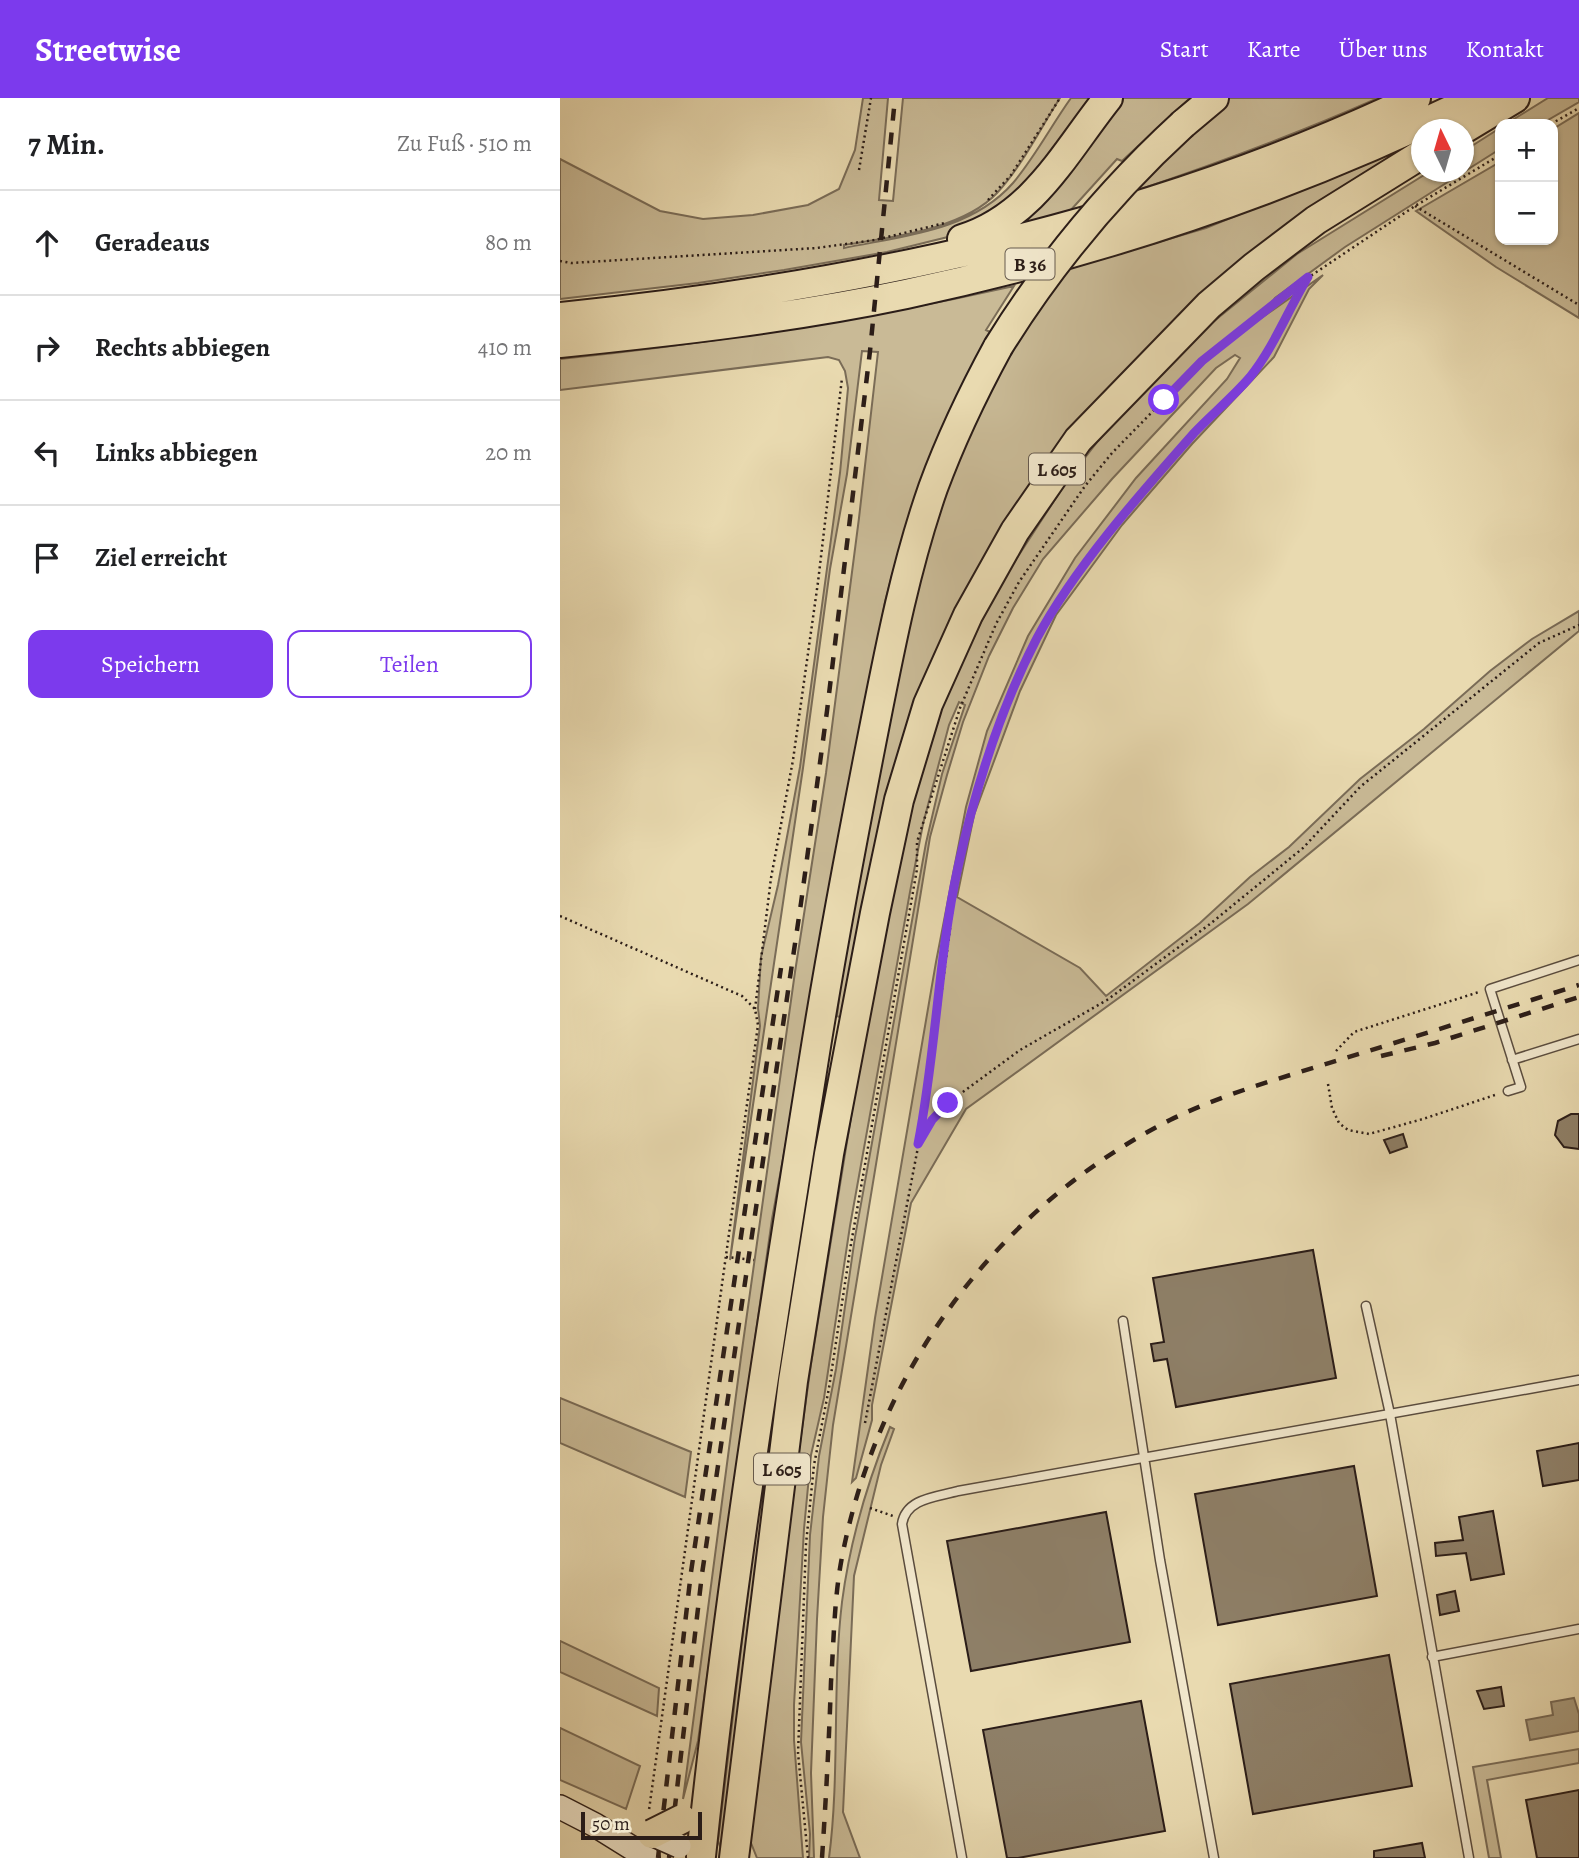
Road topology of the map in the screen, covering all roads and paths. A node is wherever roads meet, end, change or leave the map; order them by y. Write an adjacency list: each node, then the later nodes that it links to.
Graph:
1 (871, 98): 13 (path)
2 (1060, 98): 15 (path)
3 (1108, 98): 19 (highway)
4 (1214, 98): 47 (highway, L 605, bridge)
5 (1416, 98): 19 (highway, B 36)
6 (1476, 98): 22 (highway, B 36)
7 (1515, 98): 10 (highway)
8 (1579, 108): 9 (path)
9 (1558, 120)
10 (1474, 123)
11 (1495, 158): 14 (path)
12 (1411, 161): 52 (highway, L 605)
13 (859, 170)
14 (1415, 206): 18 (path); 20 (path)
15 (979, 207)
16 (947, 222): 17 (path)
17 (560, 261)
18 (1308, 277): 34 (path); 53 (path)
19 (792, 288): 21 (highway, B 36)
20 (1579, 305)
21 (560, 317)
22 (560, 344)
23 (842, 377): 28 (path)
24 (1579, 625): 34 (path)
25 (560, 916): 28 (path)
26 (1579, 960): 27 (lane)
27 (1490, 989): 30 (path); 31 (lane)
28 (755, 1009): 35 (path)
29 (1579, 1039): 31 (lane)
30 (1336, 1051)
31 (1512, 1059): 33 (lane)
32 (1328, 1084): 33 (path)
33 (1508, 1091)
34 (918, 1144): 41 (path)
35 (725, 1257): 36 (path); 48 (path)
36 (754, 1260)
37 (1366, 1306): 40 (lane)
38 (1123, 1321): 42 (lane)
39 (1579, 1380): 40 (lane)
40 (1390, 1414): 42 (lane); 46 (lane)
41 (865, 1423)
42 (1144, 1459): 44 (lane); 55 (lane)
43 (870, 1508): 44 (path)
44 (902, 1520): 54 (lane)
45 (1579, 1629): 46 (lane)
46 (1432, 1657): 56 (lane)
47 (709, 1778): 50 (highway, L 605); 50 (highway)
48 (651, 1794)
49 (560, 1807): 51 (main road)
50 (692, 1845): 51 (highway, bridge)
51 (650, 1846)
52 (734, 1858)
53 (808, 1858)
54 (962, 1858)
55 (1214, 1858)
56 (1469, 1858)

